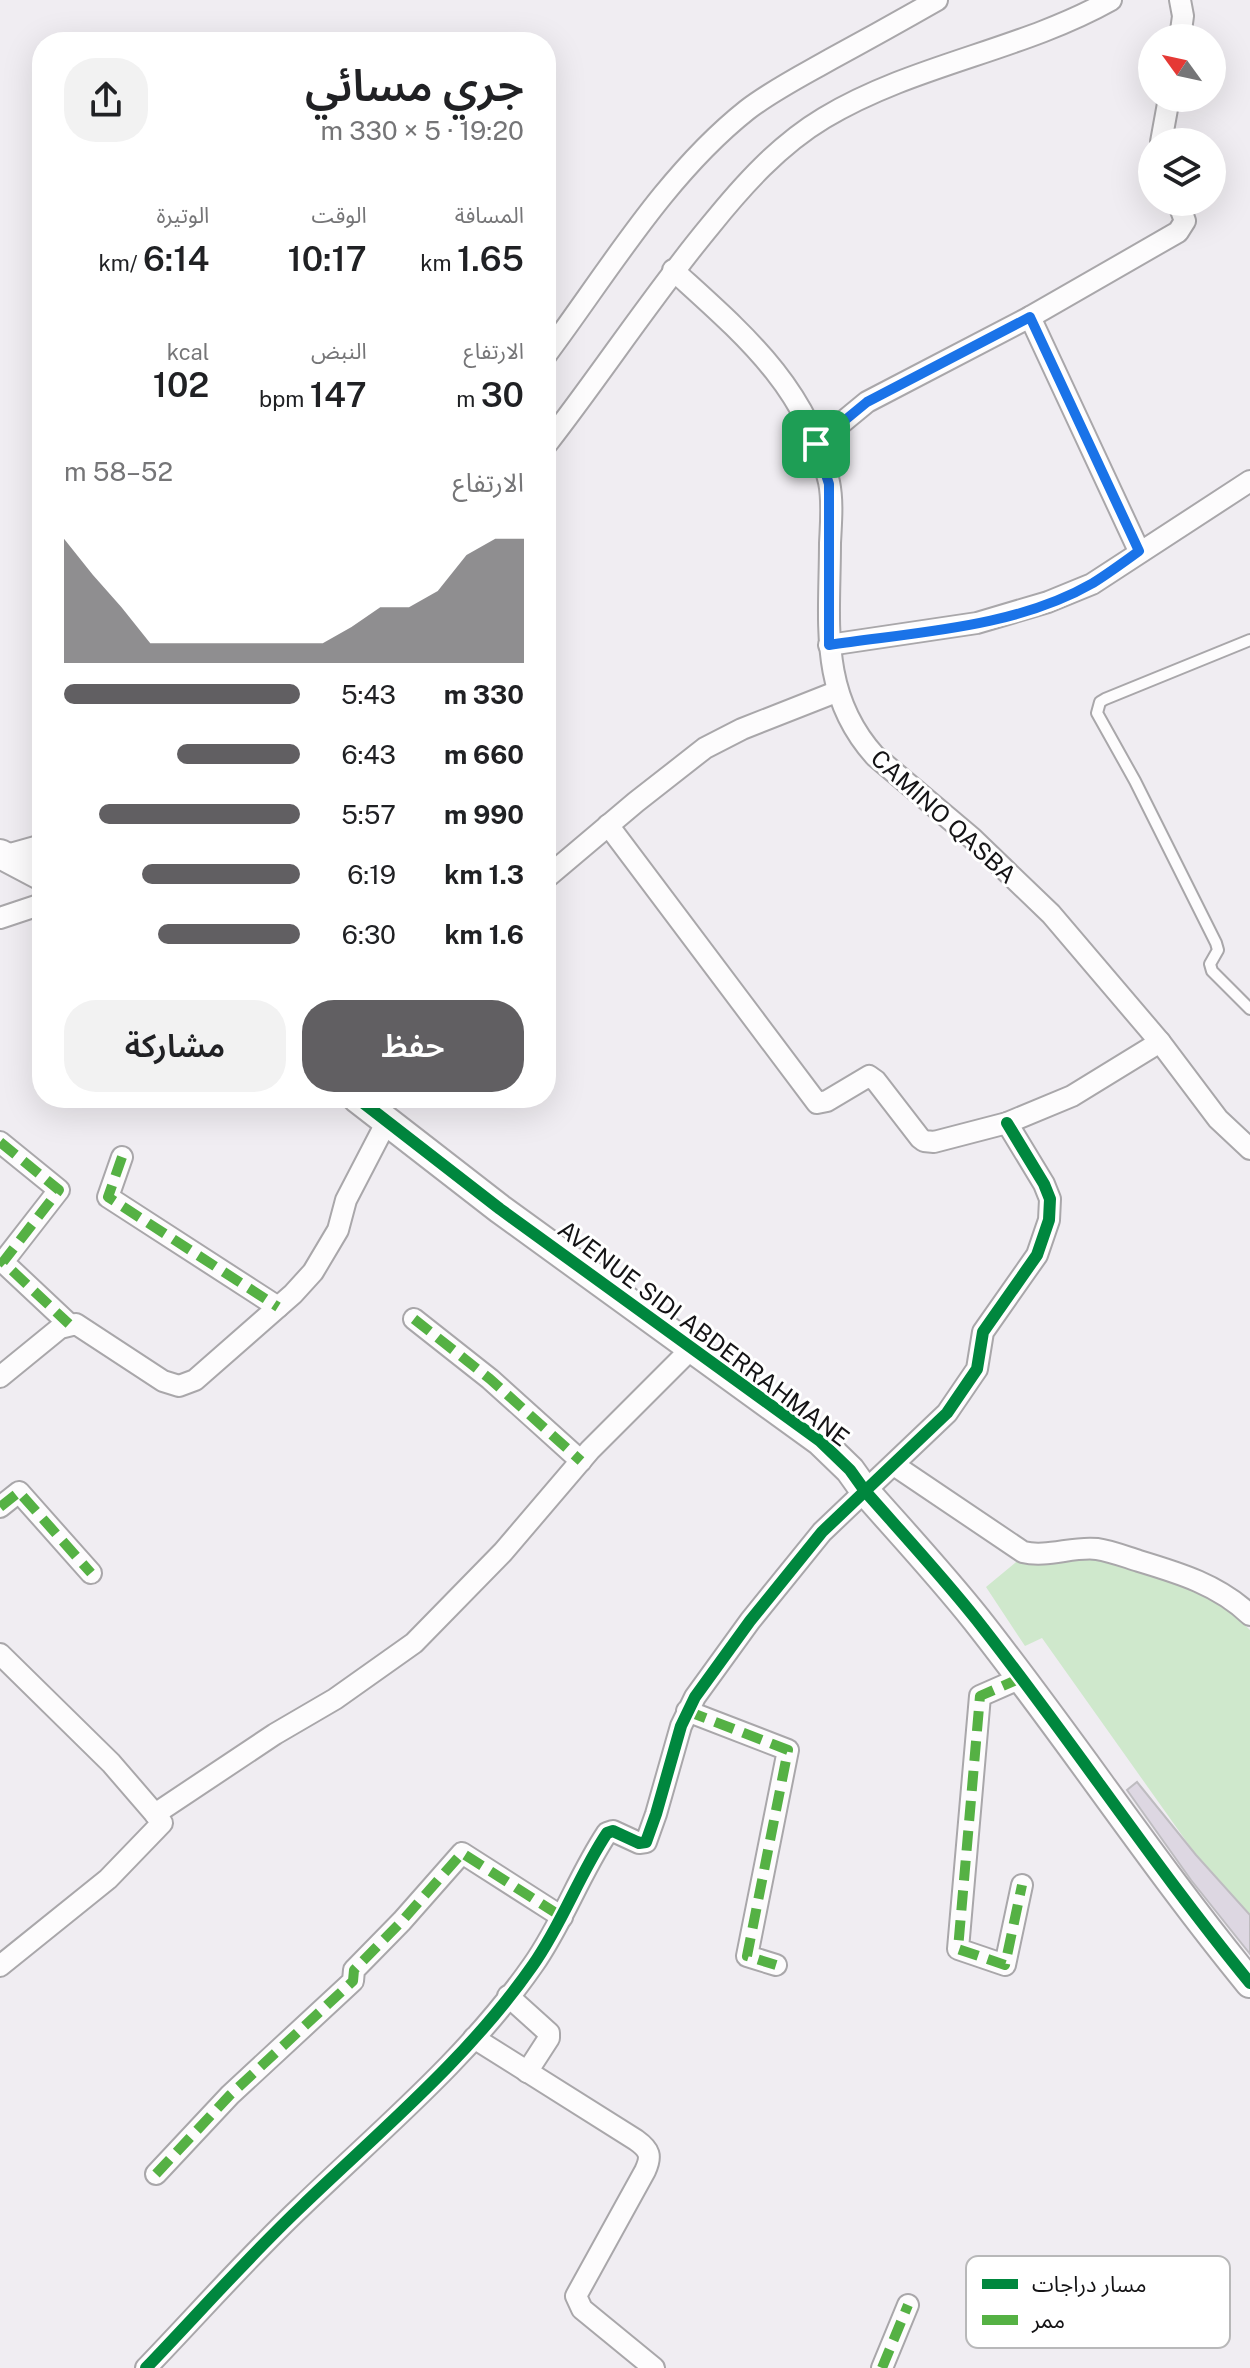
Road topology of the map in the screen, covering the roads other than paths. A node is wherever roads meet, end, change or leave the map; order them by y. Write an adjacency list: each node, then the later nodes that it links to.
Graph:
1 (937, 0): 8 (street)
2 (1111, 0): 6 (street)
3 (1180, 0): 4 (street)
4 (1182, 24)
5 (1183, 216): 7 (street)
6 (673, 270): 9 (street); 10 (street, CAMINO QASBA)
7 (1030, 317): 10 (street); 12 (street)
8 (556, 341)
9 (556, 431)
10 (816, 444): 14 (street, CAMINO QASBA)
11 (1250, 481): 12 (street)
12 (1139, 551): 14 (street)
13 (1250, 640): 23 (lane)
14 (829, 645): 15 (street, CAMINO QASBA)
15 (836, 692): 16 (street); 24 (street, CAMINO QASBA)
16 (608, 825): 19 (street); 27 (street)
17 (32, 847): 18 (street)
18 (1, 855): 20 (street)
19 (556, 869)
20 (32, 871)
21 (32, 907): 22 (street)
22 (0, 918)
23 (1250, 1009)
24 (1160, 1042): 27 (street); 29 (street, CAMINO QASBA)
25 (369, 1108): 26 (street, AVENUE SIDI ABDERRAHMANE)
26 (386, 1123): 31 (street); 34 (street, AVENUE SIDI ABDERRAHMANE)
27 (1007, 1123): 37 (street)
28 (0, 1142): 33 (street)
29 (1250, 1149)
30 (122, 1157): 31 (street)
31 (278, 1307): 33 (street)
32 (414, 1319): 36 (street)
33 (69, 1324): 35 (street)
34 (693, 1347): 36 (street); 38 (street, AVENUE SIDI ABDERRAHMANE)
35 (0, 1377)
36 (581, 1461): 45 (street)
37 (894, 1465): 38 (street); 41 (street)
38 (865, 1491): 43 (street, AVENUE SIDI ABDERRAHMANE); 44 (street)
39 (0, 1507): 40 (street)
40 (91, 1573)
41 (1250, 1615)
42 (0, 1654): 45 (street)
43 (1021, 1678): 46 (street); 50 (street, AVENUE SIDI ABDERRAHMANE)
44 (687, 1711): 47 (street); 48 (street)
45 (155, 1814): 49 (street)
46 (1022, 1885)
47 (562, 1917): 51 (street); 54 (street)
48 (776, 1965)
49 (0, 1966)
50 (1250, 1983)
51 (508, 1996): 52 (street); 53 (street)
52 (474, 2038): 53 (street); 56 (street)
53 (527, 2072): 57 (street)
54 (156, 2174)
55 (908, 2305): 58 (street)
56 (146, 2368)
57 (654, 2368)
58 (882, 2368)

